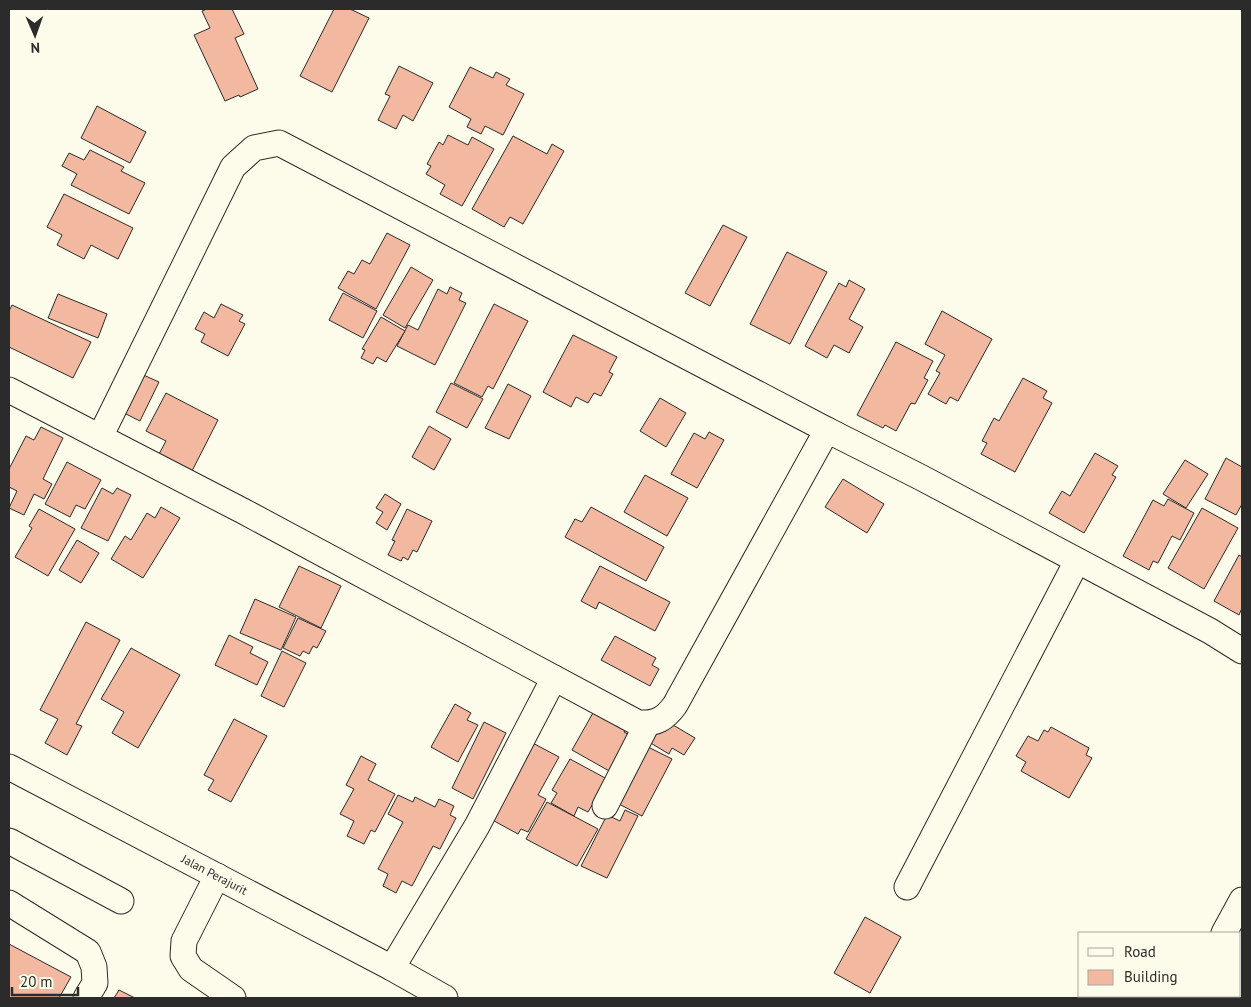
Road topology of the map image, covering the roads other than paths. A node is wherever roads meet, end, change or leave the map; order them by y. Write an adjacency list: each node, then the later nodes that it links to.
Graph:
1 (9, 390): 3 (street)
2 (826, 430): 3 (street); 4 (street); 7 (street)
3 (100, 437): 6 (street)
4 (1077, 561): 5 (street); 12 (street)
5 (1242, 651)
6 (554, 678): 7 (street); 17 (street)
7 (647, 724): 9 (street)
8 (9, 768): 11 (street, Jalan Perajurit)
9 (605, 806)
10 (9, 841): 13 (street)
11 (217, 876): 17 (street, Jalan Perajurit); 20 (street)
12 (907, 887)
13 (121, 900)
14 (1242, 900): 16 (street)
15 (9, 903): 19 (street)
16 (1225, 932)
17 (392, 968): 18 (street, Jalan Perajurit)
18 (416, 991): 21 (street, Jalan Perajurit)
19 (86, 998)
20 (234, 998)
21 (445, 998)

